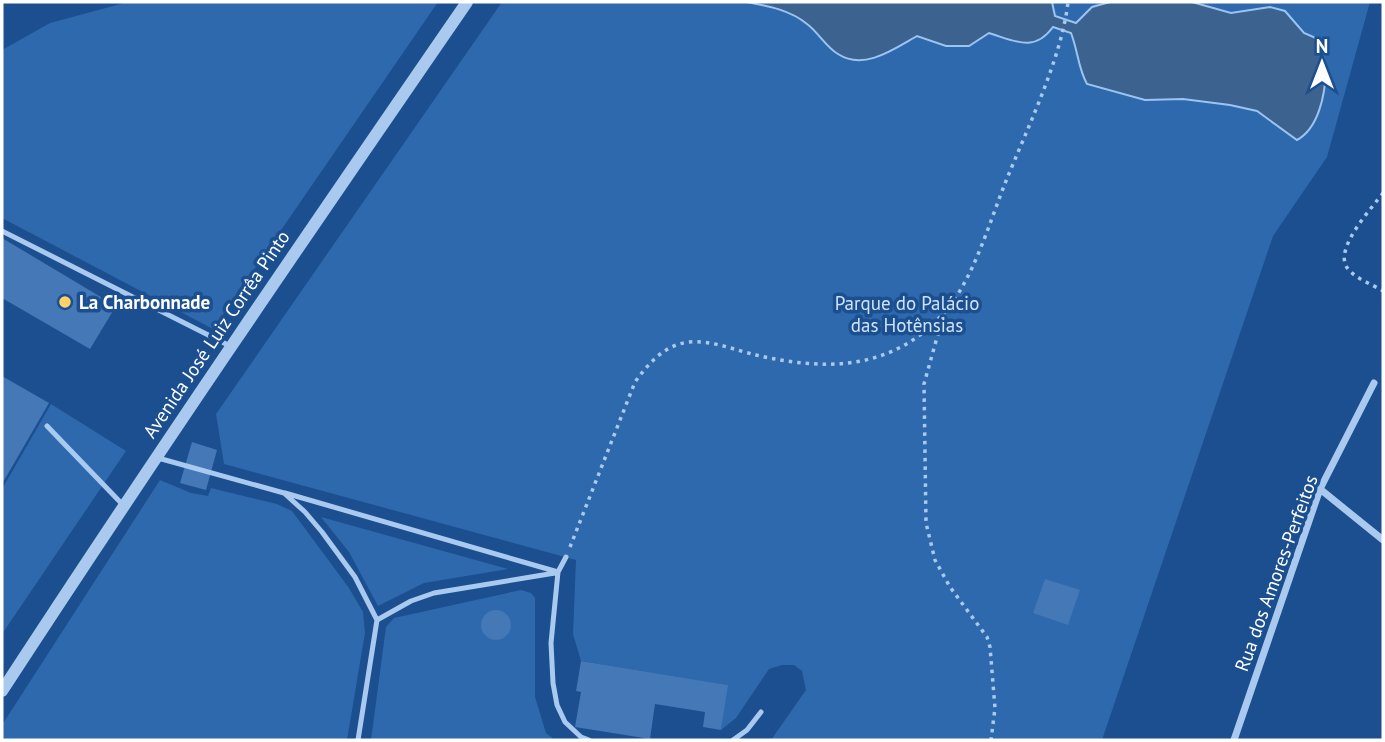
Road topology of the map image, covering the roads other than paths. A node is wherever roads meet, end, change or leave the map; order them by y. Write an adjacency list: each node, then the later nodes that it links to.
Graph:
1 (467, 2): 3 (street, Avenida José Luiz Corrêa Pinto)
2 (2, 231): 3 (lane)
3 (230, 346): 6 (street, Avenida José Luiz Corrêa Pinto)
4 (1374, 383): 7 (street, Rua dos Amores-Perfeitos)
5 (47, 426): 9 (lane)
6 (155, 458): 8 (lane); 9 (street, Avenida José Luiz Corrêa Pinto)
7 (1320, 489): 10 (street); 19 (street, Rua dos Amores-Perfeitos)
8 (284, 493): 12 (lane); 13 (lane)
9 (123, 505): 14 (street, Avenida José Luiz Corrêa Pinto)
10 (1383, 540)
11 (566, 557): 12 (lane)
12 (558, 572): 13 (lane); 17 (lane)
13 (376, 621): 16 (lane)
14 (2, 691)
15 (761, 712): 18 (lane)
16 (358, 740)
17 (589, 740)
18 (733, 740)
19 (1234, 740)

